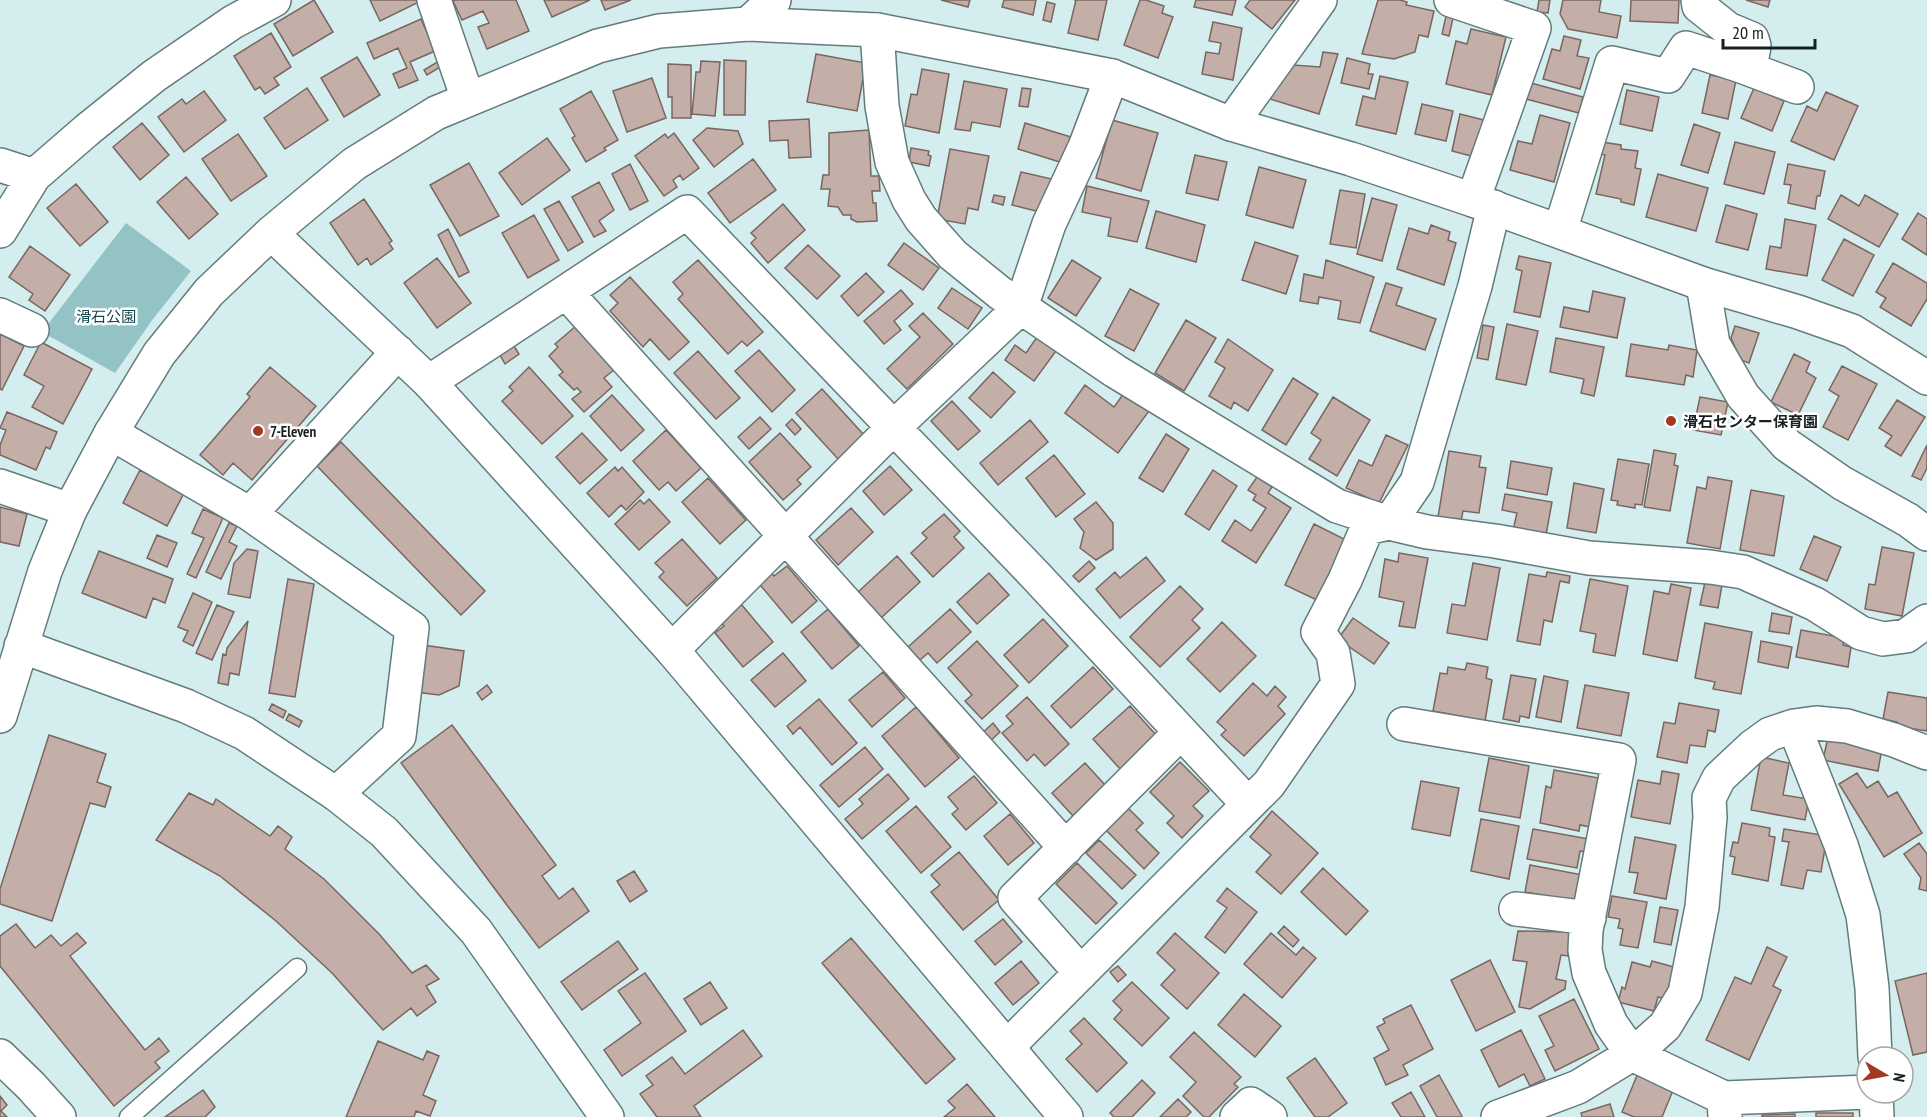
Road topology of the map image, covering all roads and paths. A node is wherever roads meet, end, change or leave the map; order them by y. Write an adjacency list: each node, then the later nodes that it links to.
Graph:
1 (274, 0): 16 (street)
2 (434, 0): 13 (street)
3 (774, 0): 8 (street)
4 (1320, 0): 14 (street)
5 (1451, 0): 7 (street)
6 (1698, 0): 10 (street)
7 (1521, 11): 17 (street)
8 (748, 24): 9 (street); 13 (street)
9 (877, 30): 11 (street); 23 (street)
10 (1741, 66): 12 (street); 19 (street)
11 (1112, 76): 14 (street); 23 (street)
12 (1797, 87)
13 (468, 99): 20 (street)
14 (1231, 124): 17 (street)
15 (0, 165): 16 (street)
16 (34, 176): 18 (street)
17 (1484, 203): 19 (street); 34 (street)
18 (0, 231)
19 (1560, 231): 21 (street)
20 (271, 233): 26 (street); 30 (street)
21 (1703, 284): 27 (street); 35 (street)
22 (566, 292): 28 (street); 29 (street); 36 (street)
23 (1020, 307): 29 (street); 34 (street)
24 (0, 315): 25 (street)
25 (32, 330)
26 (398, 352): 28 (street); 33 (street)
27 (1927, 378)
28 (429, 382): 39 (street)
29 (893, 428): 36 (street); 43 (street)
30 (111, 433): 32 (street); 33 (street)
31 (0, 486): 32 (street)
32 (70, 510): 38 (street)
33 (250, 514): 45 (street)
34 (1389, 523): 37 (street); 46 (street)
35 (1927, 534)
36 (784, 537): 39 (street); 47 (street)
37 (1927, 621)
38 (21, 646): 40 (street); 45 (street)
39 (672, 650): 53 (street)
40 (0, 716)
41 (1404, 724): 49 (street)
42 (1794, 726): 44 (street); 52 (street); 54 (street)
43 (1181, 732): 46 (street); 47 (street)
44 (1927, 753)
45 (336, 794): 61 (street)
46 (1248, 804): 51 (street)
47 (1066, 848): 51 (street)
48 (1516, 909): 49 (street)
49 (1589, 918): 54 (street)
50 (297, 968): 60 (lane)
51 (1081, 974): 53 (street)
52 (1874, 1045)
53 (1007, 1047): 62 (street)
54 (1632, 1054): 57 (street); 58 (street)
55 (0, 1056): 59 (street)
56 (1855, 1093): 57 (street)
57 (1725, 1108)
58 (1541, 1109): 65 (street)
59 (59, 1117)
60 (129, 1117)
61 (607, 1117)
62 (1066, 1117)
63 (1237, 1117): 64 (street)
64 (1270, 1117)
65 (1498, 1117)

